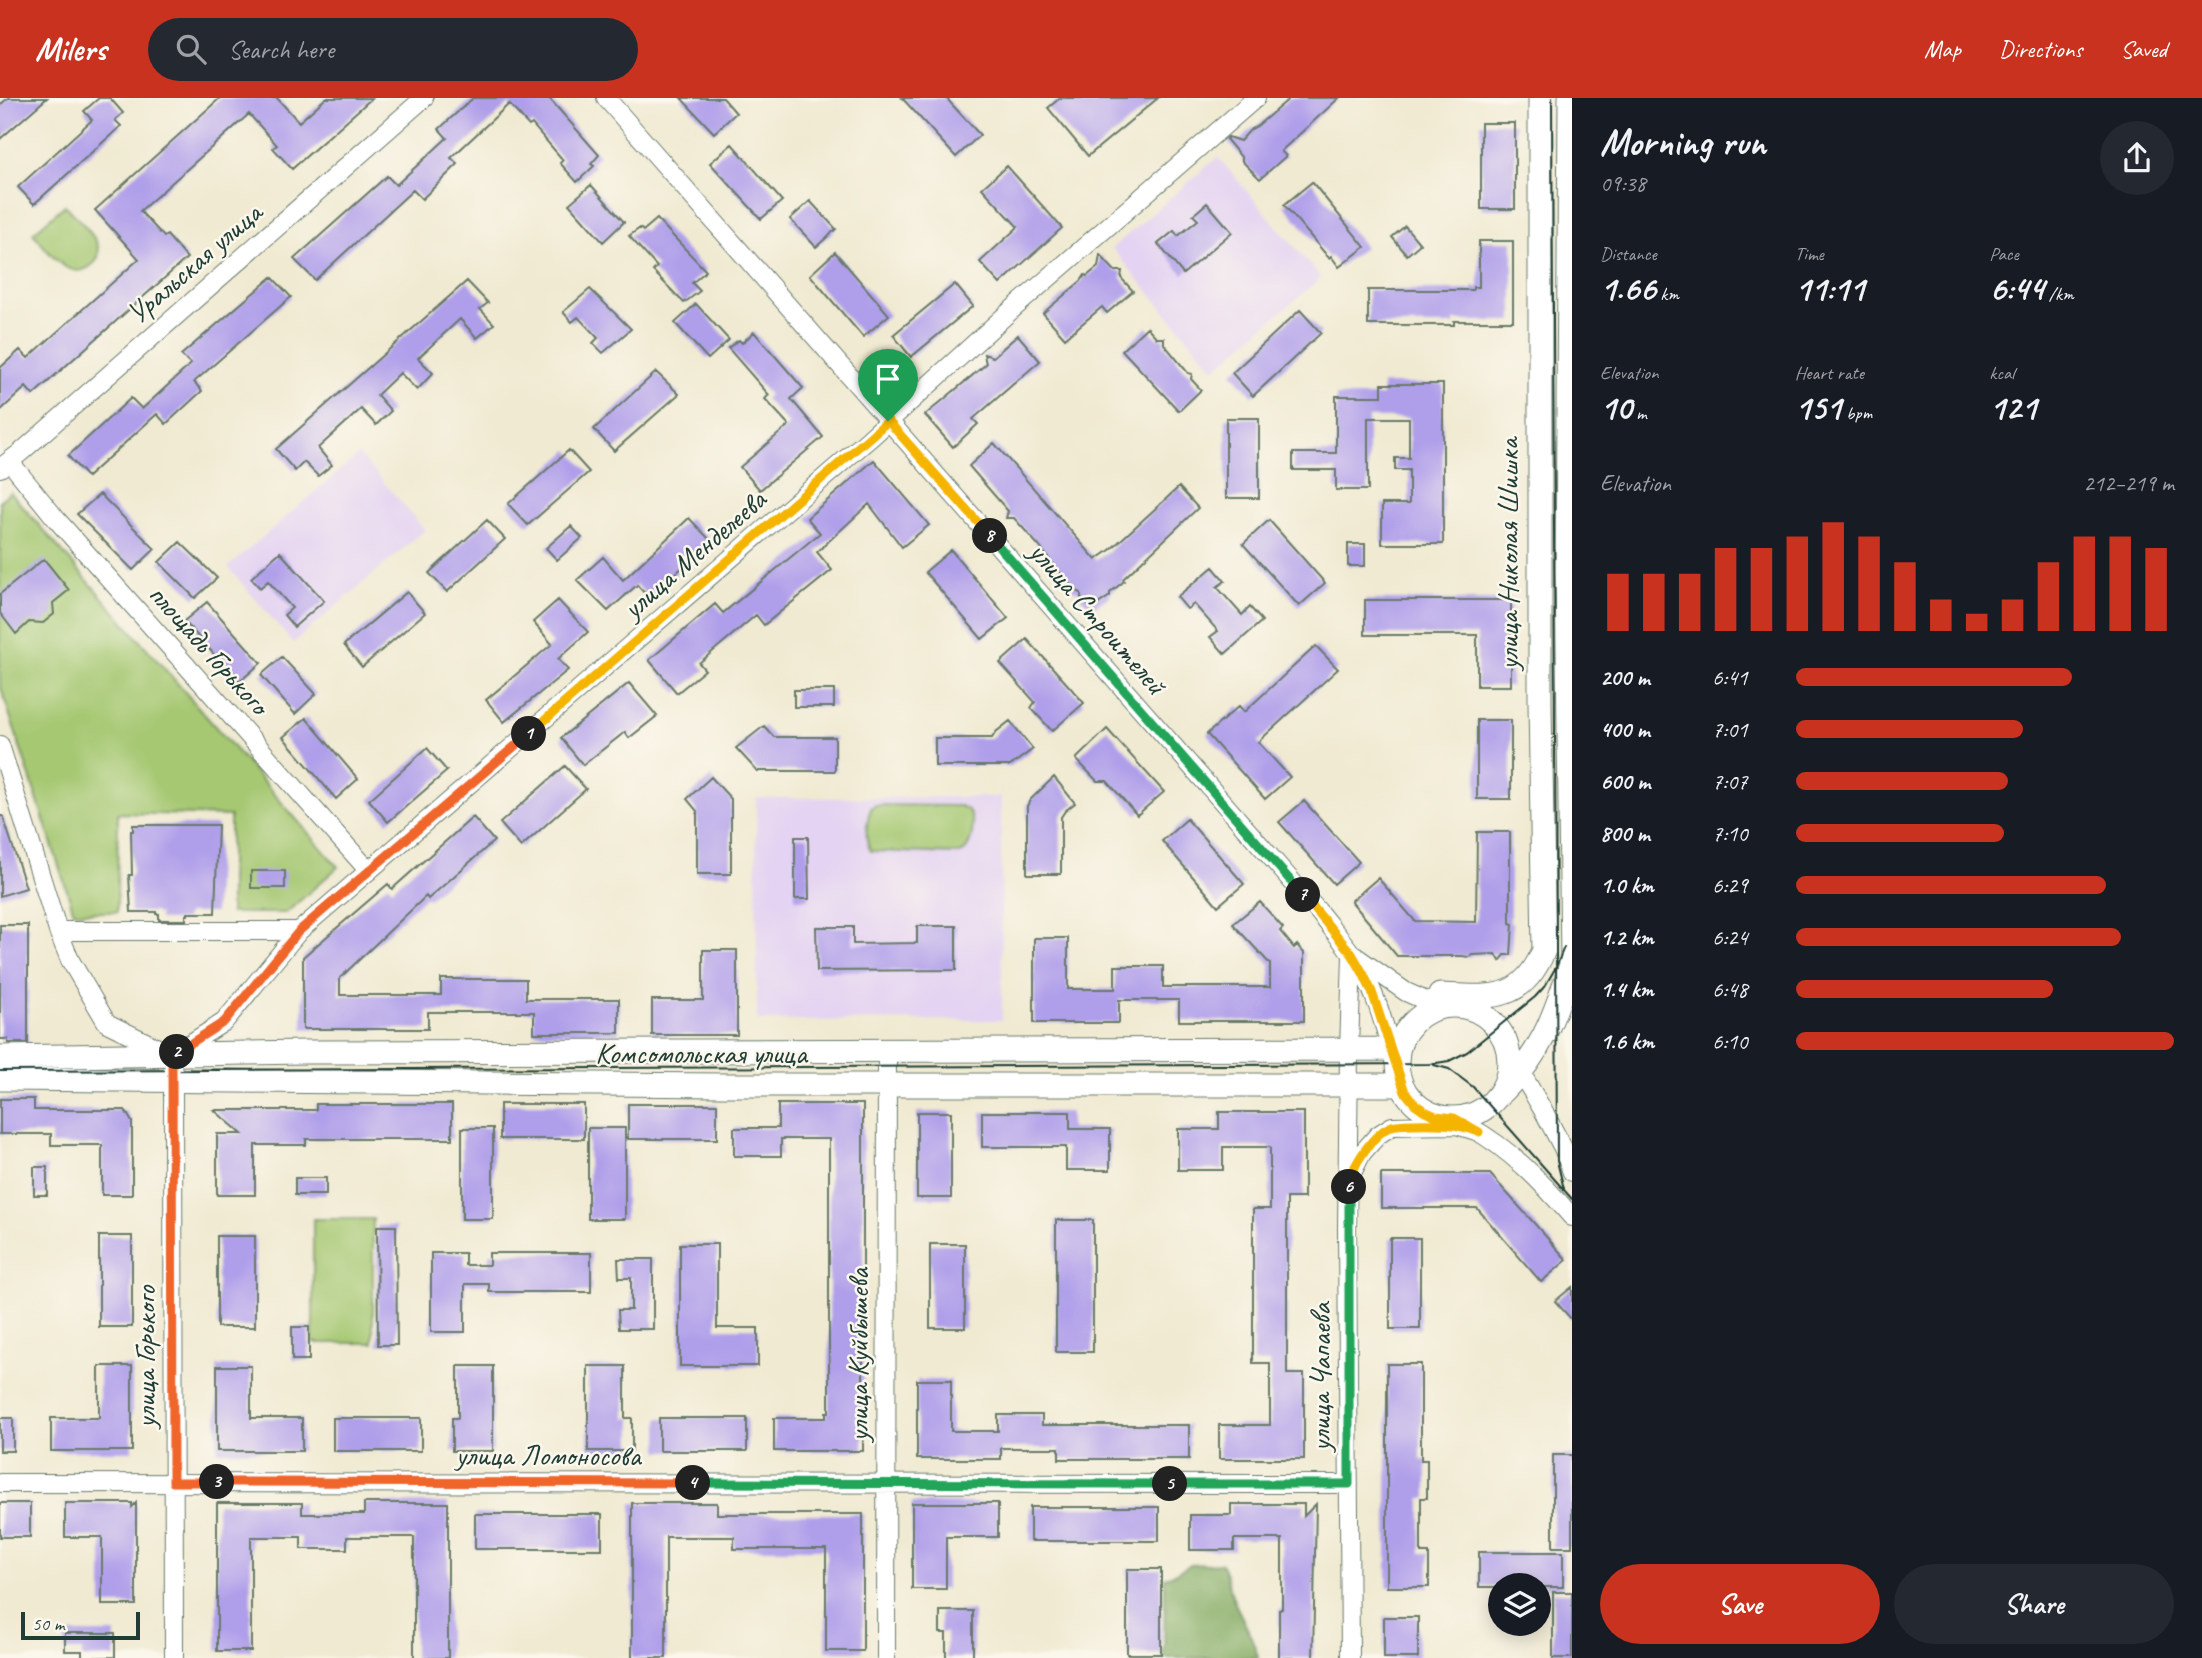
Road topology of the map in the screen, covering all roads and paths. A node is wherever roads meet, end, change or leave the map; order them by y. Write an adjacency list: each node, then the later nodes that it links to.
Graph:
1 (424, 98): 9 (street, Уральская улица)
2 (606, 98): 8 (street, улица Строителей)
3 (1256, 98): 8 (street, улица Менделеева)
4 (1540, 98): 6 (main road, улица Николая Шишка)
5 (1570, 98): 7 (main road, улица Николая Шишка)
6 (1540, 354): 7 (main road); 10 (main road, улица Николая Шишка)
7 (1568, 354): 11 (main road, улица Николая Шишка)
8 (888, 421): 13 (street, улица Менделеева); 16 (street, улица Строителей)
9 (5, 465): 13 (street, площадь Горького)
10 (1540, 572): 11 (main road); 19 (main road, улица Николая Шишка)
11 (1567, 572): 17 (main road, улица Николая Шишка)
12 (0, 745): 14 (street)
13 (369, 871): 15 (street, улица Менделеева)
14 (58, 931): 15 (street); 24 (street)
15 (299, 931): 24 (street, улица Менделеева)
16 (1352, 954): 19 (street, улица Строителей); 20 (street, улица Чапаева); 21 (street, улица Строителей)
17 (1572, 961): 18 (street, улица Николая Шишка); 26 (main road, улица Николая Шишка)
18 (1572, 970)
19 (1452, 1003): 21 (main road); 23 (main road)
20 (1349, 1049): 21 (main road, Комсомольская улица); 22 (main road, Комсомольская улица); 31 (street, улица Чапаева)
21 (1394, 1049): 28 (main road)
22 (887, 1051): 24 (main road, Комсомольская улица); 30 (street, улица Куйбышева)
23 (1508, 1052): 26 (street); 32 (main road)
24 (172, 1055): 25 (main road, Комсомольская улица); 29 (street, улица Горького)
25 (0, 1057)
26 (1521, 1073): 32 (main road, улица Николая Шишка); 36 (street)
27 (0, 1079): 29 (main road, Комсомольская улица)
28 (1400, 1080): 31 (main road, Комсомольская улица); 33 (main road)
29 (173, 1081): 30 (main road, Комсомольская улица); 39 (street, улица Горького)
30 (887, 1085): 31 (main road, Комсомольская улица); 41 (street, улица Куйбышева)
31 (1349, 1086): 37 (street, улица Чапаева)
32 (1497, 1097): 33 (main road)
33 (1445, 1117): 34 (street, улица Чапаева); 35 (street)
34 (1392, 1126): 35 (street); 37 (street, улица Чапаева)
35 (1479, 1132): 38 (street)
36 (1572, 1172)
37 (1349, 1180): 42 (street, улица Чапаева)
38 (1572, 1217)
39 (173, 1482): 40 (street, улица Ломоносова); 41 (street, улица Ломоносова); 43 (street, улица Горького)
40 (0, 1483)
41 (886, 1483): 42 (street, улица Ломоносова); 44 (street, улица Куйбышева)
42 (1349, 1484): 45 (street, улица Чапаева)
43 (173, 1658)
44 (886, 1658)
45 (1350, 1658)

